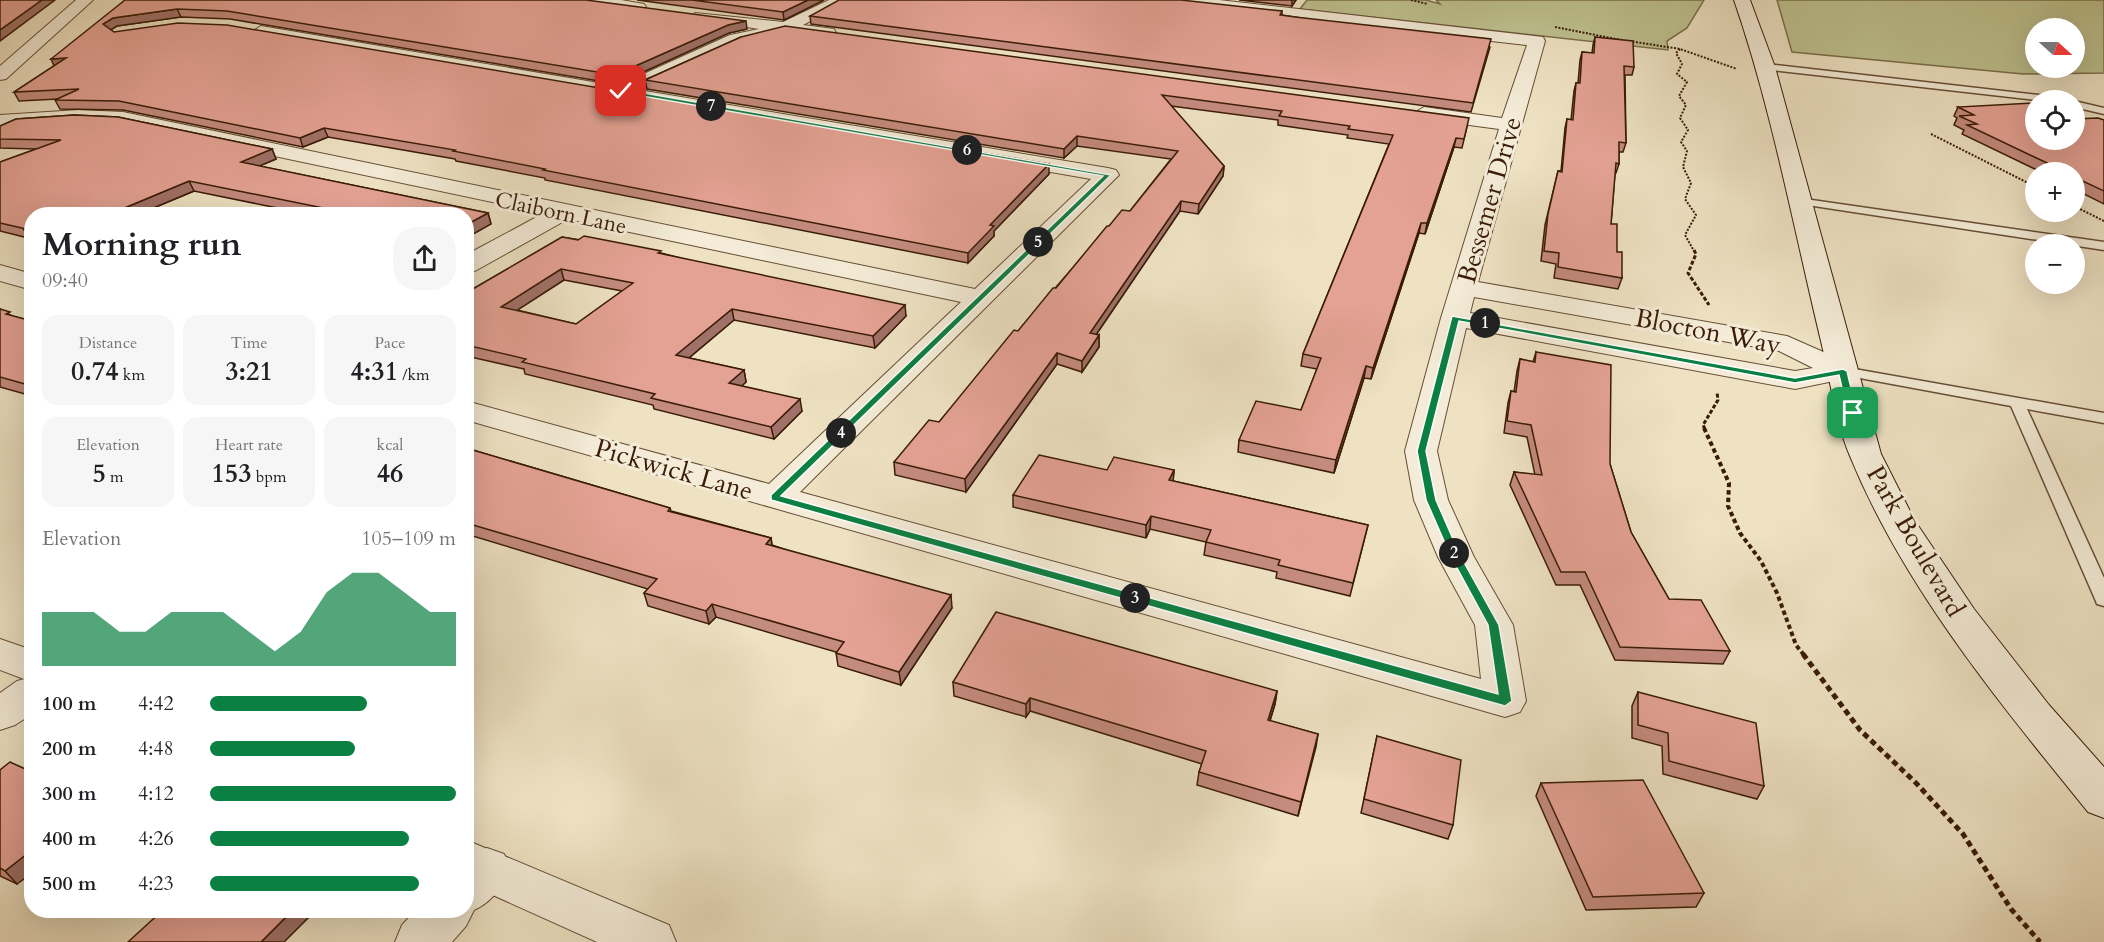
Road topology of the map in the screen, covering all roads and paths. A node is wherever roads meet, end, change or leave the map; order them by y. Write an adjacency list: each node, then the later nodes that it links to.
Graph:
1 (85, 0): 15 (street)
2 (586, 0): 6 (street)
3 (841, 0): 8 (street)
4 (1178, 0): 10 (street)
5 (1743, 5): 13 (street, Park Boulevard)
6 (657, 9)
7 (680, 13): 8 (street)
8 (786, 27): 11 (street); 16 (street)
9 (241, 28): 16 (street)
10 (1543, 34): 12 (path); 22 (street, Bessemer Drive)
11 (845, 35)
12 (1680, 49): 14 (path); 35 (path)
13 (1766, 67): 17 (lane); 25 (street, Park Boulevard)
14 (1743, 70)
15 (0, 75)
16 (621, 91): 34 (street)
17 (2025, 96)
18 (2085, 107): 19 (lane)
19 (2104, 111)
20 (1412, 112): 22 (street)
21 (0, 120): 26 (street, Claiborn Lane)
22 (1510, 125): 33 (street, Bessemer Drive)
23 (1931, 134): 24 (path)
24 (2025, 181)
25 (1798, 201): 29 (lane); 37 (street, Park Boulevard)
26 (563, 212): 30 (street); 34 (street, Claiborn Lane)
27 (2085, 212): 28 (path)
28 (2104, 221)
29 (2104, 246)
30 (474, 262)
31 (0, 273): 32 (street)
32 (24, 280)
33 (1464, 287): 36 (street, Bessemer Drive); 37 (street, Blocton Way)
34 (980, 298): 42 (street)
35 (1709, 313)
36 (1455, 318): 37 (street, Blocton Way); 47 (street, Bessemer Drive)
37 (1843, 371): 39 (lane); 49 (street, Park Boulevard)
38 (1716, 386): 54 (path)
39 (2017, 402): 41 (lane); 43 (lane)
40 (474, 412): 42 (street, Pickwick Lane)
41 (2104, 418)
42 (774, 498): 47 (street, Pickwick Lane)
43 (2104, 599)
44 (0, 653): 45 (street)
45 (24, 664)
46 (24, 698): 48 (street)
47 (1505, 701)
48 (0, 714)
49 (2104, 799)
50 (474, 874): 53 (street)
51 (442, 918): 52 (street)
52 (420, 942)
53 (651, 942)
54 (2040, 942)

